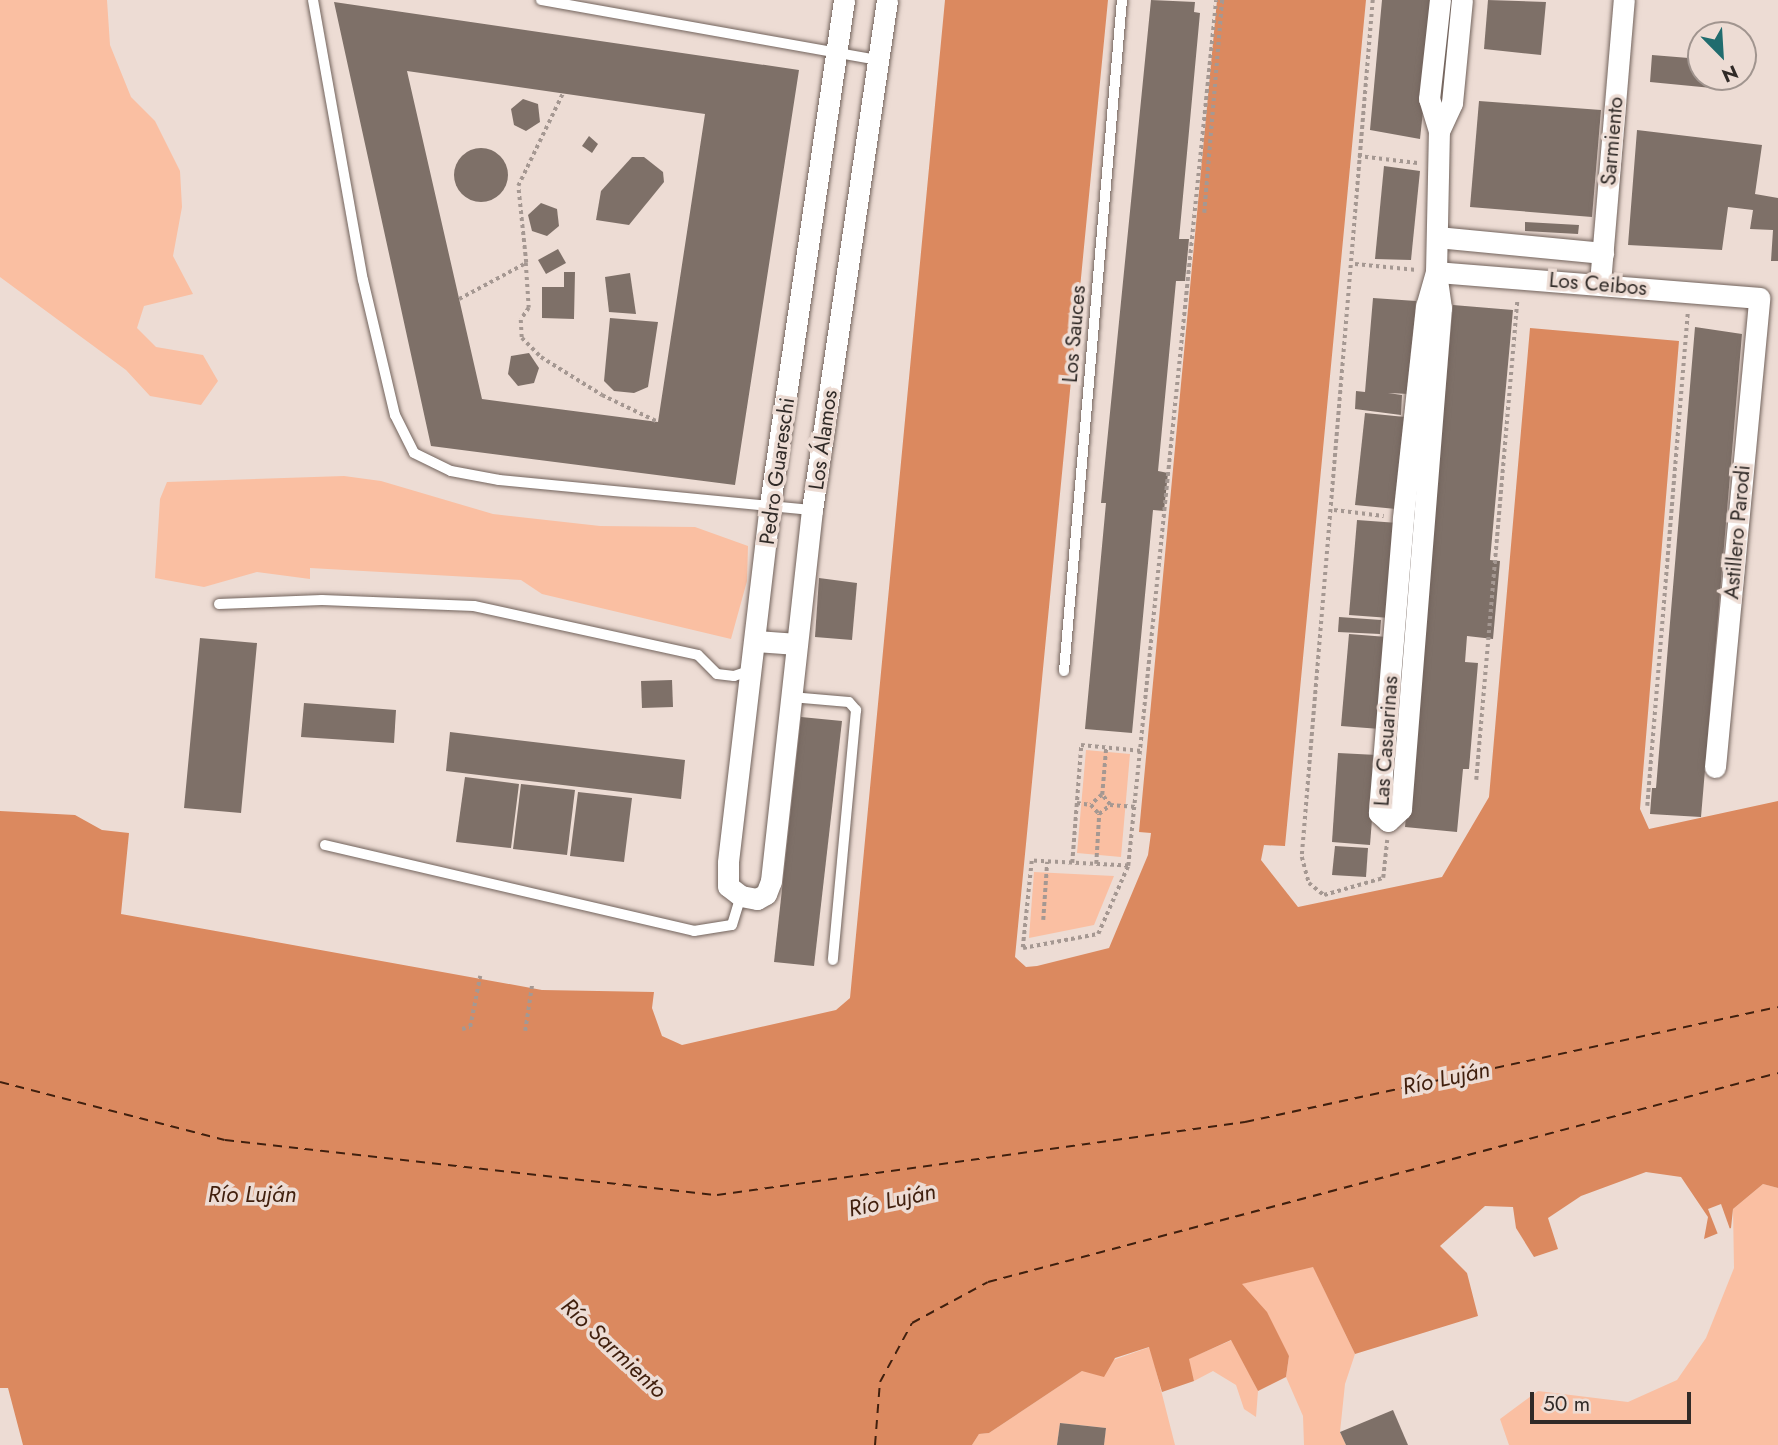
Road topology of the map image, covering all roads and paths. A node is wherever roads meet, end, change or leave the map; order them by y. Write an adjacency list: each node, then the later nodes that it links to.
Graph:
1 (313, 0): 30 (lane)
2 (541, 0): 12 (lane)
3 (844, 0): 12 (street, Pedro Guareschi)
4 (887, 0): 13 (street, Los Álamos)
5 (1122, 0): 38 (lane, Los Sauces)
6 (1216, 0): 41 (path)
7 (1222, 0): 18 (path)
8 (1373, 0): 16 (path)
9 (1440, 0): 15 (street, Las Casuarinas)
10 (1462, 0): 15 (street, Las Casuarinas)
11 (1624, 0): 20 (street, Sarmiento)
12 (837, 51): 13 (lane); 30 (street, Pedro Guareschi)
13 (878, 60): 31 (street, Los Álamos)
14 (564, 93): 21 (path)
15 (1439, 131): 17 (street, Las Casuarinas)
16 (1358, 156): 17 (path); 22 (path)
17 (1438, 165): 19 (street, Las Casuarinas)
18 (1204, 214)
19 (1437, 237): 20 (street); 23 (street, Las Casuarinas)
20 (1603, 253): 25 (street, Sarmiento)
21 (526, 263): 28 (path); 29 (path)
22 (1354, 264): 23 (path); 32 (path)
23 (1436, 272): 24 (street, Los Ceibos); 33 (street, Las Casuarinas); 51 (street, Las Casuarinas)
24 (1520, 277): 25 (street, Los Ceibos); 43 (path)
25 (1600, 283): 26 (street, Los Ceibos)
26 (1690, 293): 27 (street, Los Ceibos); 48 (path)
27 (1769, 293): 42 (street, Astillero Parodi)
28 (459, 299)
29 (658, 422)
30 (770, 504): 31 (lane); 35 (street, Pedro Guareschi)
31 (812, 510): 36 (street, Los Álamos)
32 (1334, 510): 33 (path); 51 (path)
33 (1404, 519): 51 (street, Las Casuarinas)
34 (219, 604): 37 (lane)
35 (756, 641): 36 (street); 37 (street, Pedro Guareschi)
36 (797, 644): 39 (street, Los Álamos)
37 (754, 669): 57 (street, Pedro Guareschi)
38 (1063, 671)
39 (791, 697): 57 (street, Los Álamos); 59 (lane)
40 (1106, 747): 41 (path); 44 (path); 45 (path)
41 (1142, 751): 49 (path)
42 (1715, 766)
43 (1476, 780)
44 (1102, 795): 46 (path); 47 (path)
45 (1077, 803): 46 (path); 54 (path)
46 (1091, 805): 50 (path)
47 (1110, 805): 49 (path); 50 (path)
48 (1647, 806)
49 (1137, 807): 56 (path)
50 (1099, 814): 55 (path)
51 (1388, 821)
52 (325, 845): 57 (lane)
53 (1047, 862): 54 (path); 56 (path); 58 (path)
54 (1072, 863): 55 (path)
55 (1096, 864): 56 (path)
56 (1128, 866)
57 (741, 896)
58 (1043, 920)
59 (833, 960)
60 (480, 976): 62 (path)
61 (533, 984): 63 (path)
62 (462, 1029)
63 (525, 1031)

